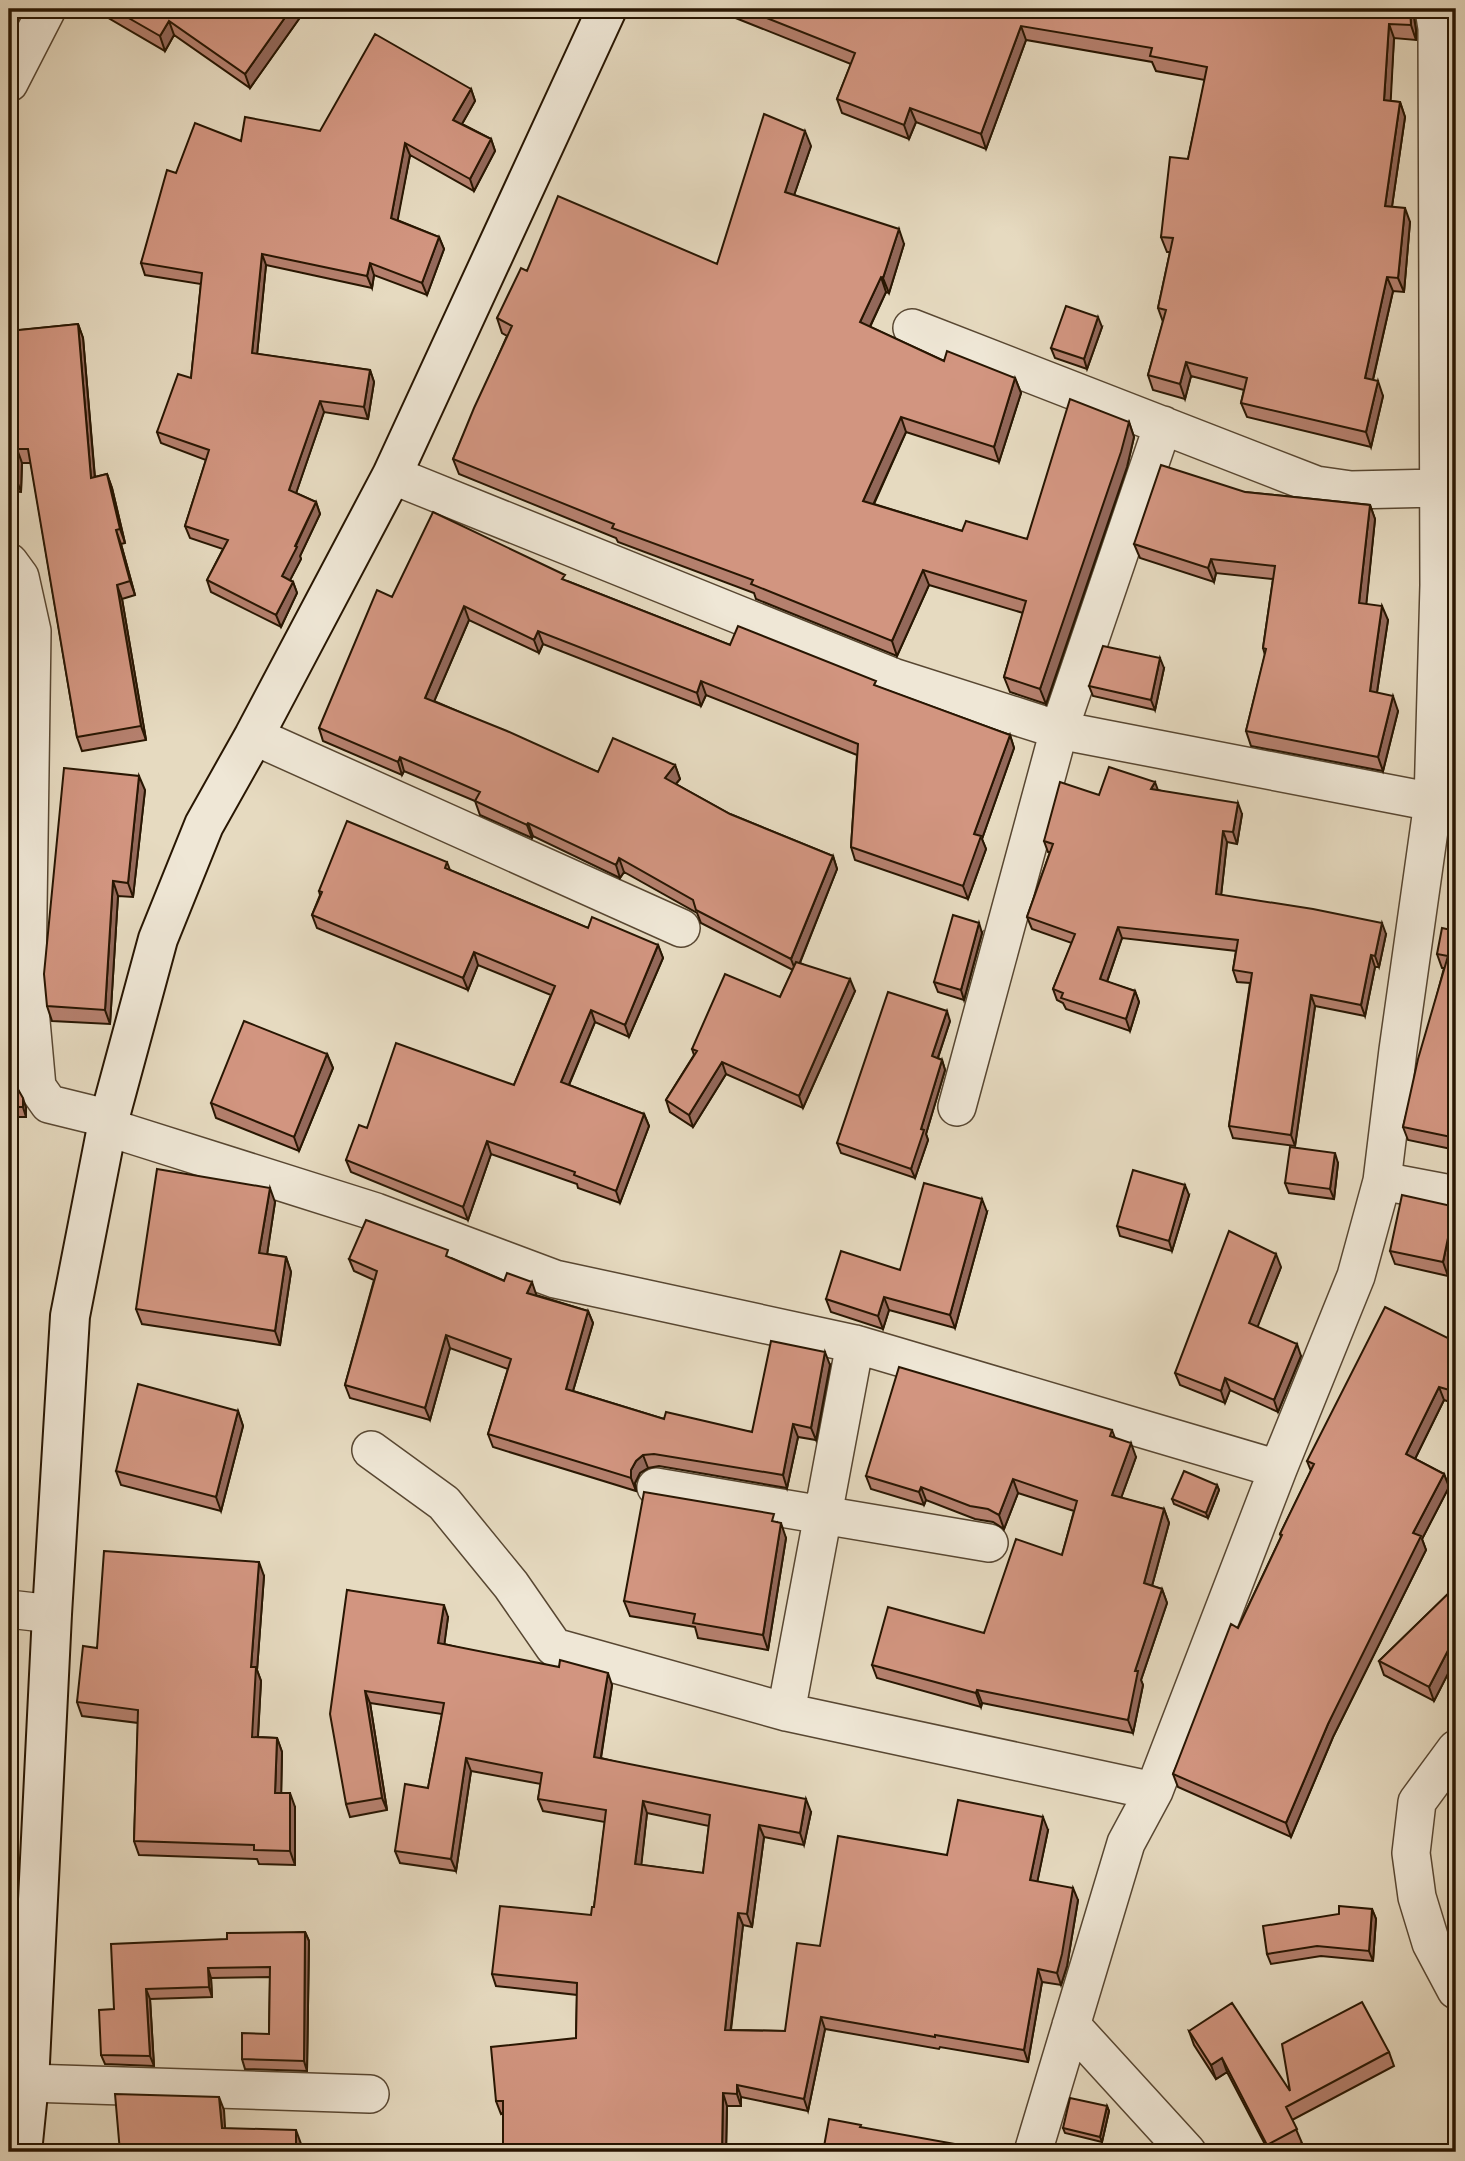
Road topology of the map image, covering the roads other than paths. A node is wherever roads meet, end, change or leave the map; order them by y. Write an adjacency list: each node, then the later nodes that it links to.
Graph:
1 (47, 9): 4 (street)
2 (607, 9): 7 (street)
3 (1442, 18): 8 (street)
4 (9, 83)
5 (912, 328): 6 (street)
6 (1163, 425): 8 (street); 10 (street)
7 (391, 475): 10 (street); 11 (street)
8 (1438, 488): 12 (street)
9 (9, 562): 15 (street)
10 (1059, 730): 12 (street); 14 (street)
11 (254, 736): 13 (street); 15 (street)
12 (1445, 802): 16 (street)
13 (681, 928)
14 (957, 1107)
15 (108, 1123): 18 (street); 25 (street)
16 (1382, 1181): 17 (street); 20 (street)
17 (1456, 1195)
18 (855, 1344): 20 (street); 22 (street)
19 (371, 1450): 26 (street)
20 (1278, 1469): 28 (street)
21 (656, 1488): 22 (street)
22 (824, 1516): 23 (street); 26 (street)
23 (989, 1543)
24 (9, 1609): 25 (street)
25 (52, 1614): 31 (street)
26 (786, 1712): 28 (street)
27 (1456, 1749): 29 (street)
28 (1154, 1791): 30 (street)
29 (1456, 1990)
30 (1071, 2025): 34 (street); 35 (street)
31 (29, 2082): 32 (street); 33 (street)
32 (370, 2094)
33 (22, 2152)
34 (1033, 2152)
35 (1187, 2152)

